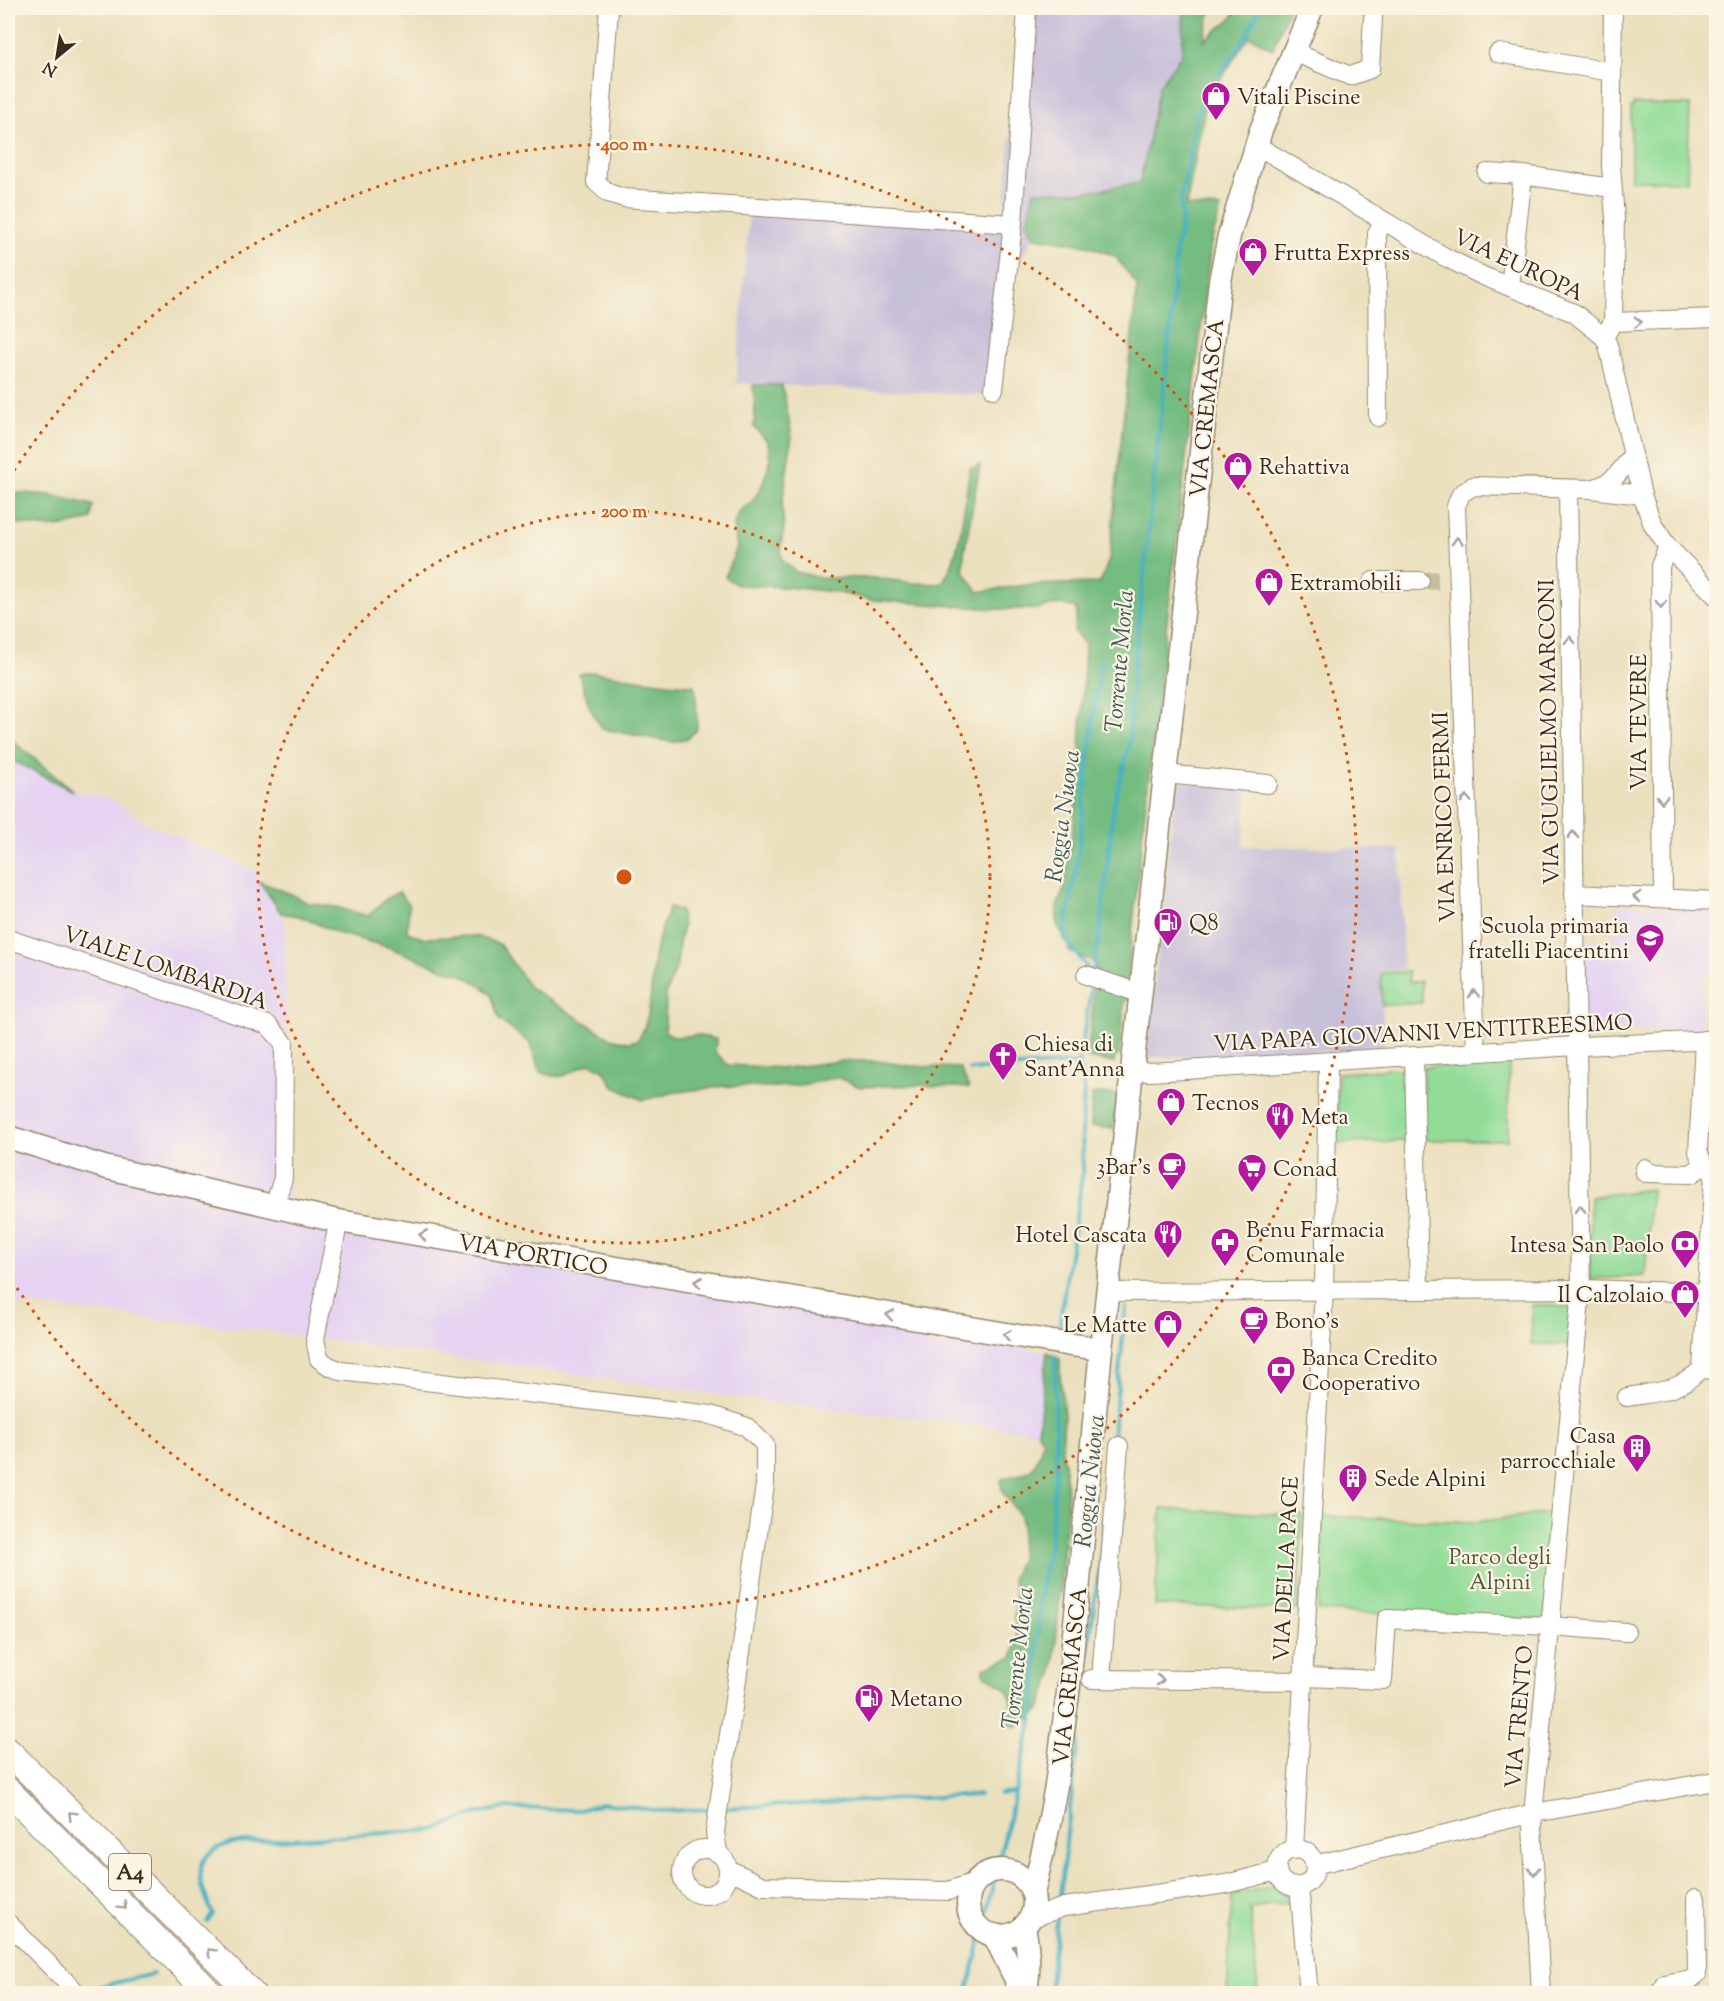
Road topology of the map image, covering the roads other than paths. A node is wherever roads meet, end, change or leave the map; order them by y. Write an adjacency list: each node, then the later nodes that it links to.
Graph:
1 (609, 8): 14 (street)
2 (1027, 8): 14 (street)
3 (1312, 8): 6 (main road, VIA CREMASCA)
4 (1613, 8): 8 (street)
5 (1373, 18): 6 (street)
6 (1294, 52): 9 (main road, VIA CREMASCA)
7 (1498, 53): 8 (street)
8 (1612, 72): 12 (street)
9 (1256, 145): 13 (street, VIA EUROPA); 28 (main road, VIA CREMASCA)
10 (1487, 173): 11 (street)
11 (1523, 175): 12 (street); 15 (street)
12 (1612, 188): 17 (street)
13 (1384, 221): 15 (street, VIA EUROPA); 19 (street)
14 (1012, 224): 18 (street)
15 (1510, 287): 17 (street, VIA EUROPA)
16 (1716, 318): 17 (street, one-way to 16)
17 (1608, 329): 20 (street)
18 (994, 389)
19 (1378, 417)
20 (1633, 454): 22 (street, VIA ENRICO FERMI); 23 (street)
21 (1568, 489): 22 (street, VIA ENRICO FERMI); 30 (street, VIA GUGLIELMO MARCONI, one-way to 21); 38 (street, VIA ENRICO FERMI, one-way to 21)
22 (1590, 489): 23 (street, VIA ENRICO FERMI)
23 (1642, 495): 24 (street)
24 (1668, 547): 27 (street); 31 (street, VIA TEVERE, one-way to 31)
25 (1372, 581): 26 (street)
26 (1420, 581)
27 (1715, 592)
28 (1165, 774): 29 (street); 35 (main road, VIA CREMASCA)
29 (1268, 784)
30 (1574, 894): 31 (street, one-way to 30); 37 (street, VIA GUGLIELMO MARCONI)
31 (1663, 898): 32 (street)
32 (1716, 901)
33 (8, 939): 45 (street, VIALE LOMBARDIA)
34 (1086, 975): 35 (street)
35 (1139, 993): 41 (main road, VIA CREMASCA)
36 (1710, 1040): 37 (street, VIA PAPA GIOVANNI VENTITREESIMO); 43 (street)
37 (1577, 1047): 38 (street, VIA PAPA GIOVANNI VENTITREESIMO); 47 (street, VIA GUGLIELMO MARCONI, one-way to 37)
38 (1476, 1052): 39 (street, VIA PAPA GIOVANNI VENTITREESIMO)
39 (1414, 1057): 40 (street, VIA PAPA GIOVANNI VENTITREESIMO); 49 (street)
40 (1328, 1062): 41 (street, VIA PAPA GIOVANNI VENTITREESIMO); 48 (street, VIA DELLA PACE)
41 (1132, 1070): 51 (main road, VIA CREMASCA)
42 (8, 1137): 45 (main road, VIA PORTICO)
43 (1710, 1163): 44 (street); 50 (street)
44 (1645, 1168)
45 (274, 1207): 46 (main road, VIA PORTICO)
46 (333, 1220): 52 (main road, VIA PORTICO, one-way to 46); 66 (street)
47 (1581, 1289): 49 (street); 50 (street); 57 (street, VIA TRENTO)
48 (1324, 1290): 49 (street); 51 (street); 59 (street, VIA DELLA PACE)
49 (1419, 1290)
50 (1712, 1293): 54 (street)
51 (1106, 1303): 52 (main road); 53 (main road, VIA CREMASCA)
52 (1065, 1344): 53 (main road, VIA PORTICO)
53 (1101, 1349): 62 (main road, VIA CREMASCA)
54 (1709, 1369): 55 (street)
55 (1627, 1397)
56 (1119, 1446): 59 (street, one-way to 59)
57 (1551, 1626): 58 (street, VIA TRENTO); 59 (street, VIA TRENTO); 64 (street, VIA TRENTO)
58 (1626, 1632)
59 (1303, 1679): 65 (street, VIA DELLA PACE)
60 (8, 1751): 80 (highway, A4, one-way to 60)
61 (1716, 1783): 64 (street)
62 (1056, 1786): 71 (main road, VIA CREMASCA); 75 (main road, VIA CREMASCA)
63 (8, 1791): 79 (highway, A4, one-way to 79)
64 (1534, 1813): 67 (street); 84 (street, VIA TRENTO, one-way to 84)
65 (1294, 1850): 67 (street); 69 (street)
66 (710, 1851): 68 (street); 73 (street)
67 (1314, 1865): 72 (street)
68 (728, 1869): 70 (street); 73 (street)
69 (1277, 1871): 72 (street); 75 (street)
70 (746, 1880): 71 (street); 73 (street)
71 (982, 1881): 75 (main road); 77 (main road)
72 (1299, 1886): 83 (street)
73 (722, 1887)
74 (1696, 1898): 85 (street)
75 (1030, 1911): 77 (main road); 82 (main road, VIA CREMASCA)
76 (8, 1923): 78 (street)
77 (985, 1930): 81 (main road)
78 (78, 1994)
79 (211, 1994)
80 (252, 1994)
81 (1018, 1994)
82 (1025, 1994)
83 (1309, 1994)
84 (1540, 1994)
85 (1659, 1994)

